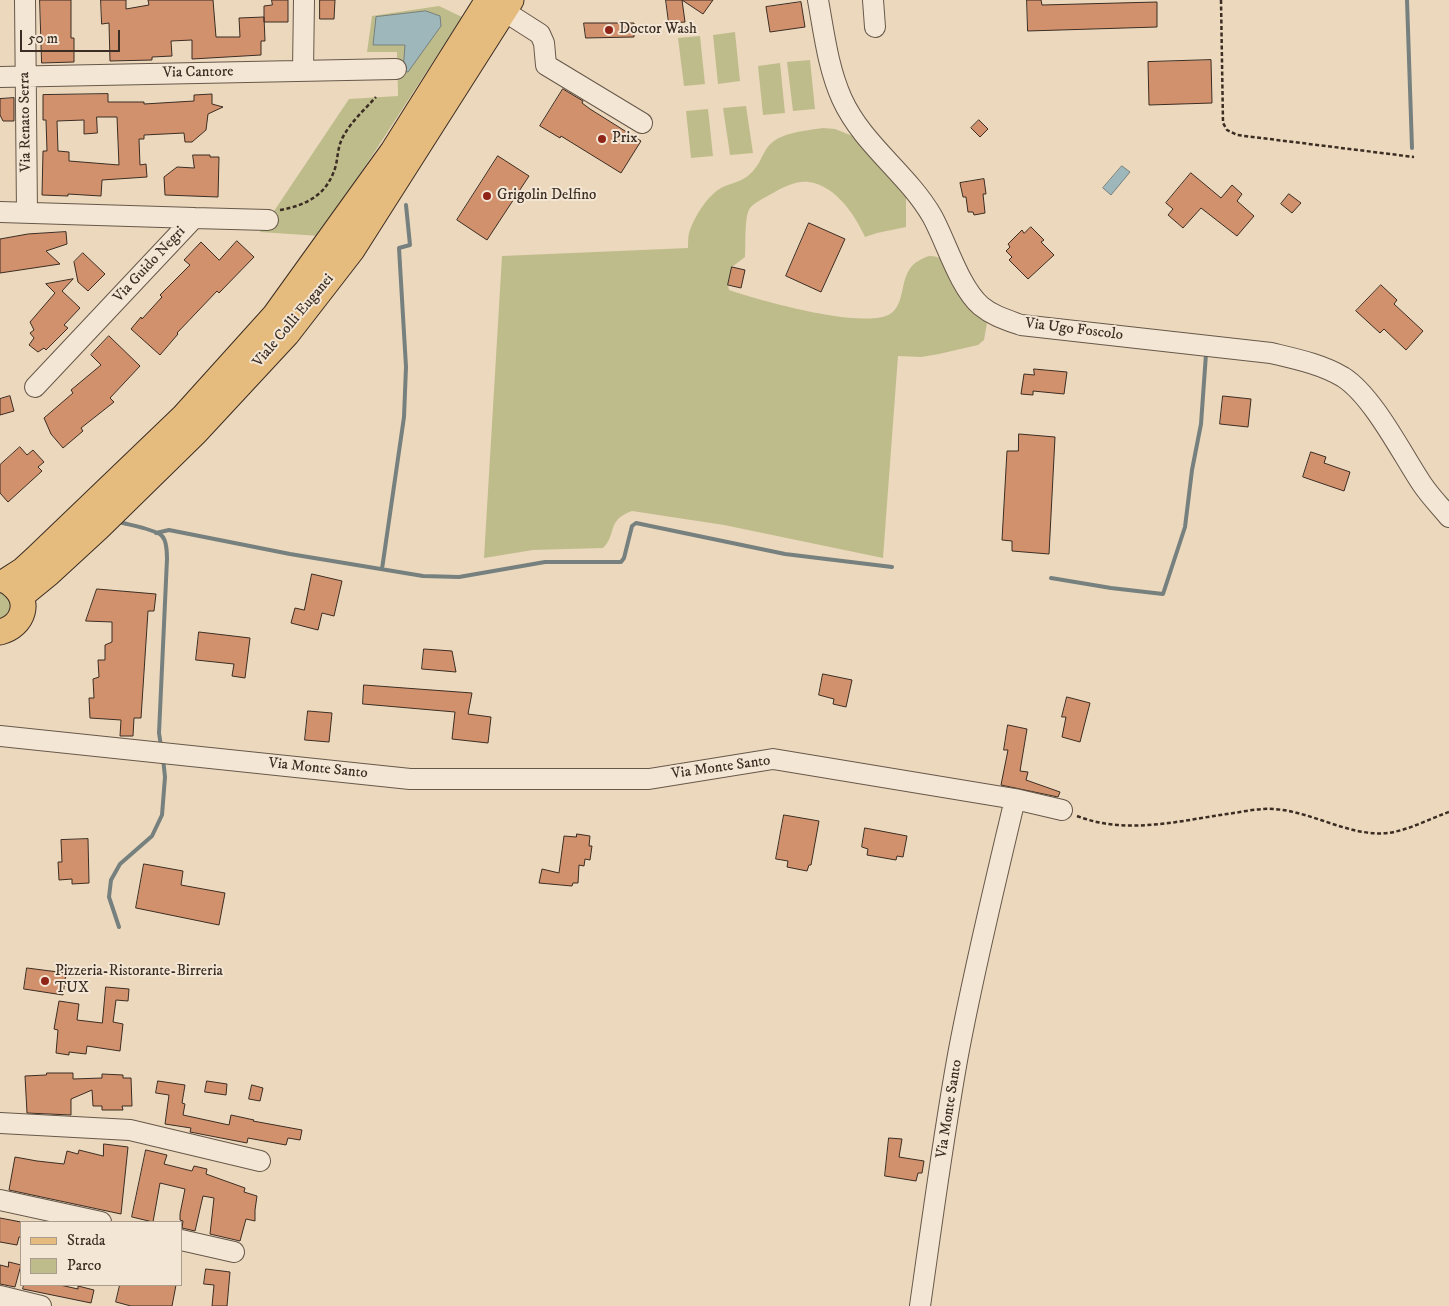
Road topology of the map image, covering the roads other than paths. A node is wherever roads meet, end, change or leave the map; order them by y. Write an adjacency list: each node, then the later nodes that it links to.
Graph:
1 (25, 0): 9 (street, Via Renato Serra)
2 (304, 0): 8 (street)
3 (818, 0): 17 (street, Via Ugo Foscolo)
4 (873, 0): 6 (street)
5 (501, 4): 11 (street); 18 (main road, Viale Colli Euganei)
6 (875, 27)
7 (396, 69): 8 (street, Via Cantore)
8 (303, 71): 9 (street, Via Cantore)
9 (25, 76): 10 (street, Via Cantore); 13 (street, Via Renato Serra)
10 (0, 77)
11 (642, 123)
12 (0, 212): 13 (street, Via Guido Negri)
13 (27, 213): 15 (street, Via Guido Negri)
14 (273, 216): 15 (street)
15 (194, 218): 16 (street, Via Guido Negri)
16 (35, 387)
17 (1449, 517)
18 (9, 586): 19 (main road)
19 (0, 633)
20 (0, 736): 21 (street, Via Monte Santo)
21 (1015, 799): 22 (street); 31 (street, Via Monte Santo)
22 (1062, 810)
23 (0, 1124): 24 (street)
24 (260, 1161)
25 (0, 1200): 26 (street)
26 (96, 1221)
27 (182, 1240): 28 (street)
28 (234, 1252)
29 (0, 1296): 30 (street)
30 (41, 1306)
31 (920, 1306)

